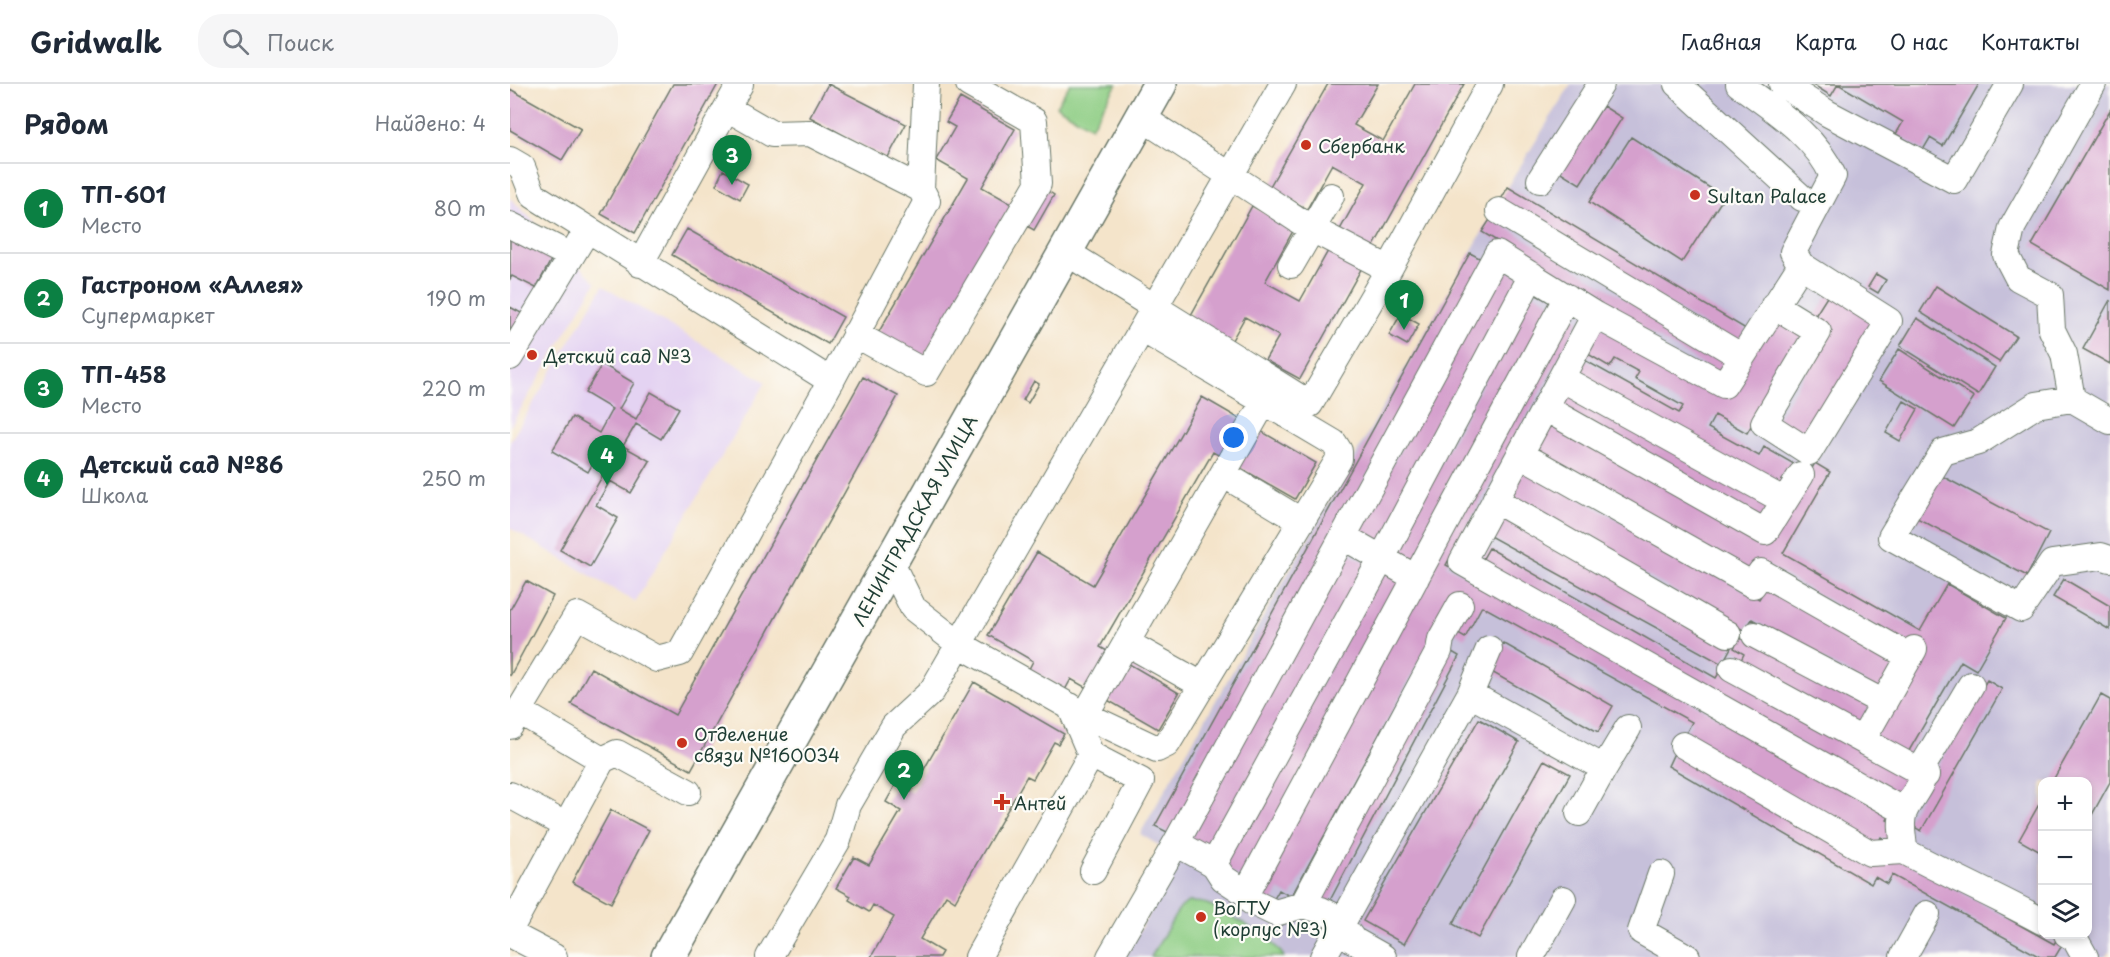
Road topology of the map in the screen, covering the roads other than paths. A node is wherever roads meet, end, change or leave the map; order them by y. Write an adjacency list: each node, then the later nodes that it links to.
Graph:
1 (741, 84): 13 (street)
2 (926, 84): 18 (street)
3 (969, 84): 36 (street)
4 (1160, 84): 14 (main road, ЛЕНИНГРАДСКАЯ УЛИЦА)
5 (1283, 84): 16 (street)
6 (1490, 84): 30 (street)
7 (1601, 84): 17 (street)
8 (1677, 84): 20 (street)
9 (1739, 84): 29 (street)
10 (1782, 84): 11 (street)
11 (2010, 84)
12 (2093, 84): 41 (street)
13 (727, 108): 18 (street); 27 (street)
14 (1141, 117): 16 (street); 25 (main road, ЛЕНИНГРАДСКАЯ УЛИЦА)
15 (510, 160): 24 (street)
16 (1231, 175): 23 (street); 35 (street)
17 (1540, 180)
18 (921, 189): 36 (street)
19 (1331, 196): 23 (street)
20 (1802, 198)
21 (1499, 211): 38 (street)
22 (510, 225): 26 (street)
23 (1312, 229): 28 (street); 30 (street)
24 (587, 230): 26 (street); 27 (street)
25 (1066, 252): 35 (street); 54 (main road, ЛЕНИНГРАДСКАЯ УЛИЦА)
26 (571, 256): 37 (street)
27 (640, 264): 40 (street)
28 (1291, 265)
29 (1801, 265): 33 (street); 33 (street)
30 (1389, 269): 35 (street)
31 (1533, 275): 32 (street); 51 (street); 52 (street)
32 (1567, 297): 34 (street); 55 (street)
33 (1774, 305): 38 (street)
34 (1595, 315): 38 (street); 39 (street)
35 (1148, 319): 42 (street); 60 (street)
36 (855, 334): 40 (street)
37 (510, 357)
38 (1742, 357)
39 (1561, 378): 43 (street); 49 (street)
40 (831, 381): 68 (street)
41 (2072, 399): 44 (street); 53 (street)
42 (1264, 402): 46 (street); 50 (street)
43 (1545, 408): 45 (street); 49 (street)
44 (2110, 421)
45 (1520, 454): 48 (street); 66 (street)
46 (1223, 474): 50 (street); 59 (street)
47 (1801, 475): 49 (street)
48 (1495, 500): 57 (street); 78 (street)
49 (1783, 500)
50 (1301, 521): 64 (street)
51 (1344, 537): 52 (street); 81 (street)
52 (1382, 558): 55 (street); 83 (street)
53 (2110, 559)
54 (890, 561): 60 (street); 96 (main road, ЛЕНИНГРАДСКАЯ УЛИЦА)
55 (1416, 578): 86 (street)
56 (1460, 605): 88 (street)
57 (1728, 634)
58 (1755, 634): 66 (street)
59 (1127, 642): 64 (street); 67 (street)
60 (959, 644): 67 (street); 97 (street)
61 (1489, 649): 65 (street)
62 (1732, 669): 70 (street)
63 (1971, 685): 75 (street)
64 (1202, 686): 67 (street)
65 (1470, 694): 74 (street); 91 (street)
66 (1884, 703): 70 (street)
67 (1077, 711): 72 (street)
68 (514, 718): 73 (street)
69 (1628, 728): 74 (street)
70 (1863, 739): 75 (street)
71 (1683, 745): 82 (street)
72 (1091, 755): 84 (street); 98 (street)
73 (602, 760): 76 (street); 80 (street)
74 (1604, 768): 79 (street)
75 (1926, 775): 78 (street)
76 (688, 792)
77 (510, 795): 80 (street)
78 (1904, 811): 82 (street)
79 (1579, 813)
80 (565, 825): 92 (street)
81 (1176, 843): 83 (street); 99 (street)
82 (1904, 851): 90 (street)
83 (1214, 864): 86 (street)
84 (1094, 871)
85 (1661, 874): 103 (street)
86 (1246, 893): 88 (street)
87 (1563, 899): 102 (street)
88 (1303, 905): 91 (street)
89 (1927, 915): 104 (street)
90 (2038, 918)
91 (1342, 925): 100 (street); 101 (street)
92 (510, 929)
93 (510, 934): 95 (street)
94 (2075, 939): 105 (street)
95 (550, 956)
96 (668, 957)
97 (769, 957)
98 (978, 957)
99 (1110, 957)
100 (1323, 957)
101 (1383, 957)
102 (1532, 957)
103 (1687, 957)
104 (1902, 957)
105 (2085, 957)

